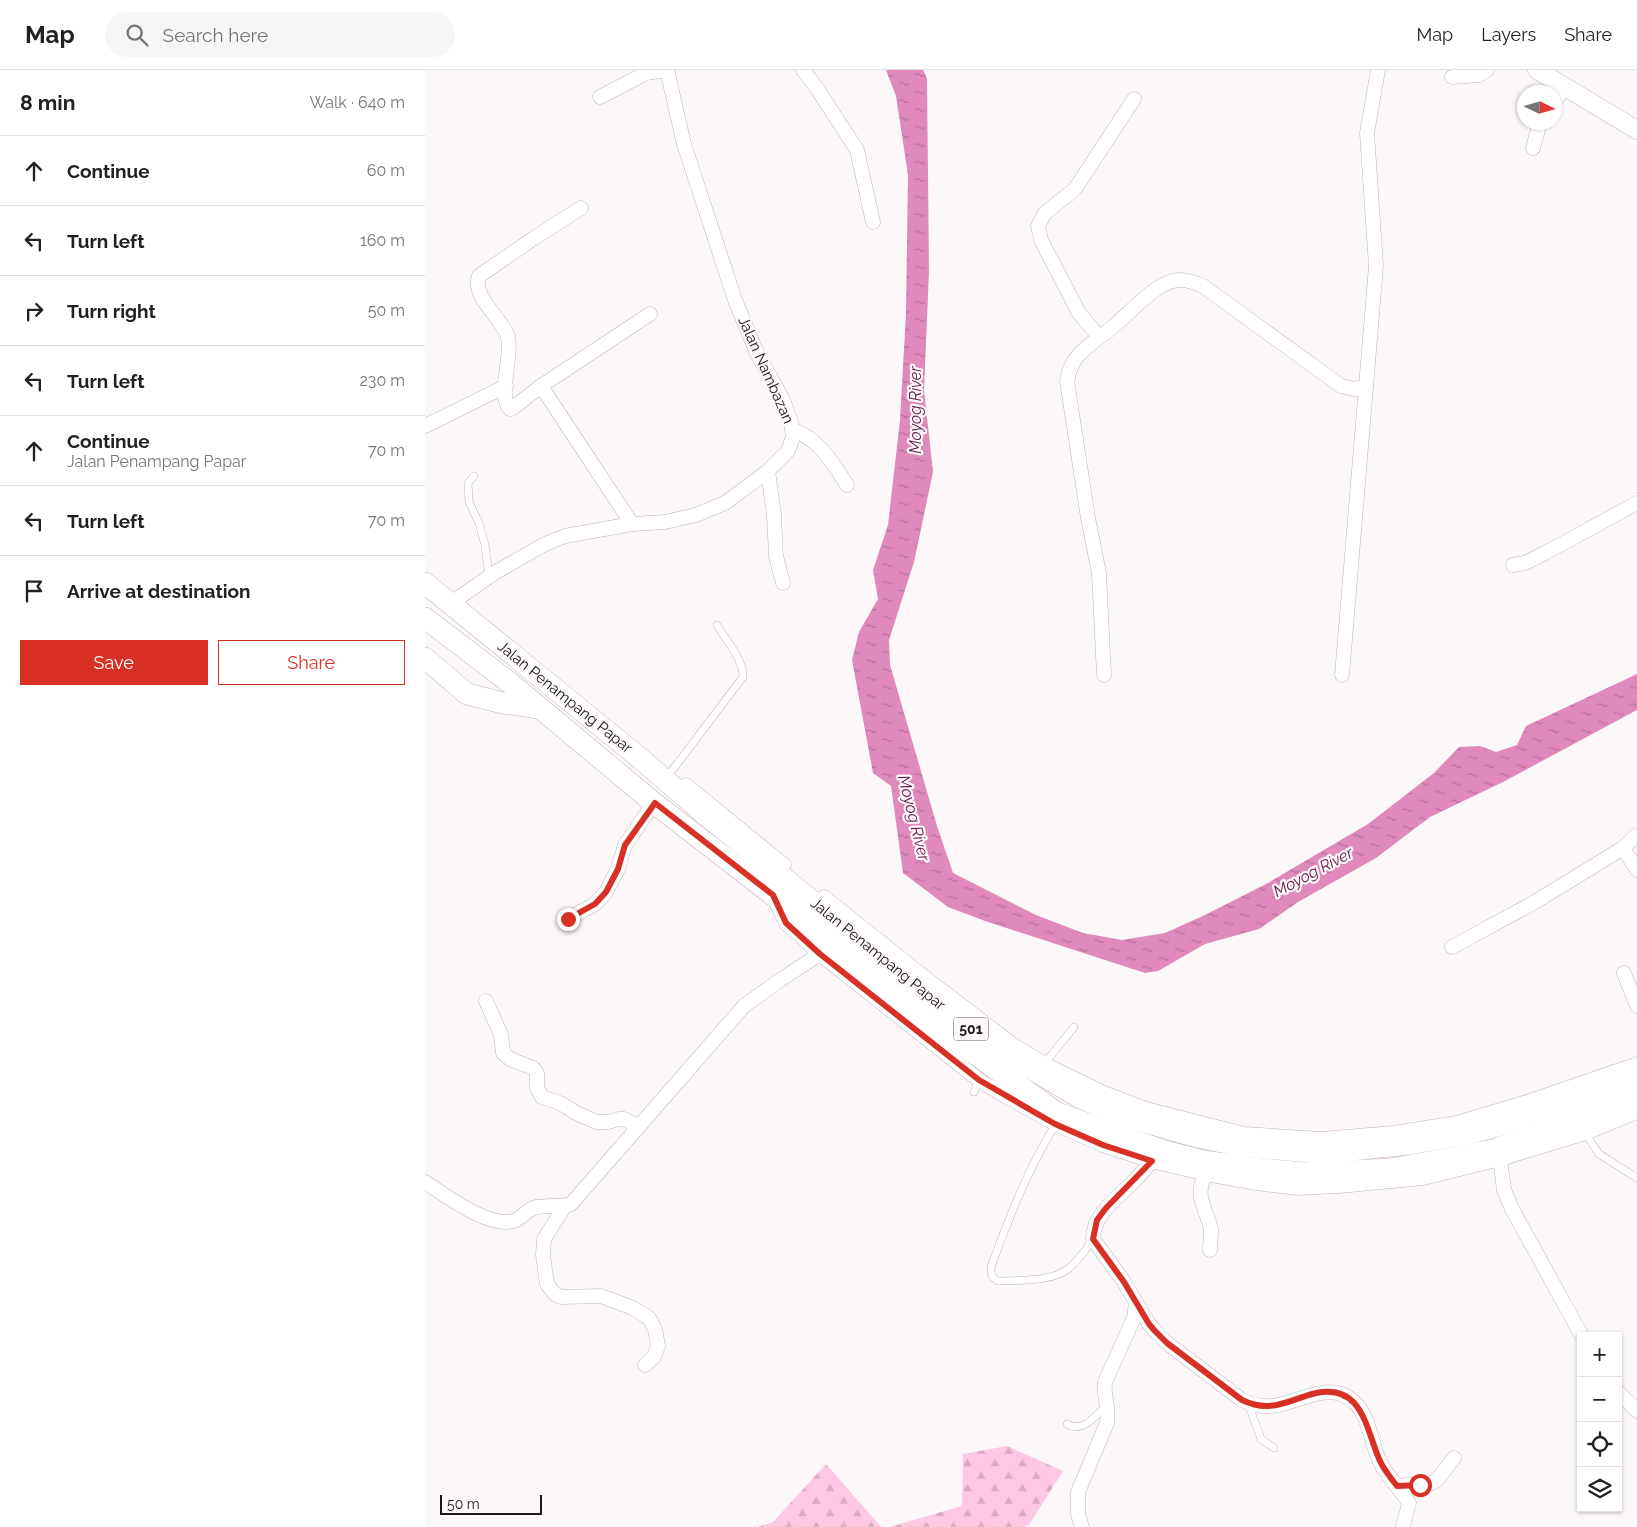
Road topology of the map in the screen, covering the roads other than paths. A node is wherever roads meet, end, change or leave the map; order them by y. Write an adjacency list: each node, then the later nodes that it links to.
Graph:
1 (666, 70): 9 (street); 22 (street, Jalan Nambazan)
2 (803, 70): 15 (street)
3 (1378, 70): 20 (street)
4 (1487, 70): 6 (street)
5 (1537, 70): 7 (street)
6 (1452, 77)
7 (1565, 87): 8 (street); 12 (street)
8 (1562, 91)
9 (600, 97)
10 (1134, 100): 17 (street)
11 (1538, 130): 13 (street)
12 (1637, 130)
13 (1533, 148)
14 (581, 208): 18 (street)
15 (873, 222)
16 (649, 314): 19 (street)
17 (1099, 338): 20 (street); 37 (street)
18 (505, 386): 19 (street); 21 (street)
19 (541, 386): 27 (street)
20 (1366, 387): 38 (street)
21 (425, 426)
22 (793, 430): 23 (street, Jalan Nambazan); 25 (street)
23 (768, 471): 27 (street, Jalan Nambazan); 30 (street)
24 (473, 476): 29 (lane)
25 (847, 484)
26 (1637, 503): 28 (street)
27 (632, 524): 29 (street, Jalan Nambazan)
28 (1513, 565)
29 (489, 577): 32 (street, Jalan Nambazan)
30 (783, 582)
31 (425, 583): 32 (main road, Jalan Penampang Papar / 501)
32 (451, 603): 34 (main road, Jalan Penampang Papar / 501)
33 (425, 618): 39 (main road, Jalan Penampang Papar / 501)
34 (473, 622): 39 (main road); 41 (main road, Jalan Penampang Papar / 501)
35 (717, 625): 42 (lane)
36 (425, 658): 40 (main road)
37 (1104, 675)
38 (1342, 675)
39 (510, 683): 40 (main road, Jalan Penampang Papar / 501)
40 (540, 708): 43 (main road, Jalan Penampang Papar / 501)
41 (641, 760): 42 (street); 57 (main road, Jalan Penampang Papar / 501)
42 (671, 772): 55 (street)
43 (655, 803): 47 (main road, Jalan Penampang Papar / 501); 48 (street)
44 (1637, 836): 45 (street)
45 (1623, 848): 46 (street); 49 (street)
46 (1637, 870)
47 (773, 895): 50 (street); 58 (main road, Jalan Penampang Papar / 501)
48 (568, 919)
49 (1452, 947)
50 (820, 954): 60 (street); 61 (street)
51 (1624, 973): 53 (street)
52 (486, 1001): 61 (street)
53 (1637, 1006)
54 (1074, 1027): 55 (lane)
55 (1044, 1064): 56 (street)
56 (1637, 1064)
57 (1637, 1076)
58 (1637, 1097)
59 (1637, 1112): 62 (street)
60 (1055, 1124): 64 (street); 69 (lane)
61 (639, 1127): 68 (street)
62 (1585, 1133): 63 (street); 66 (lane)
63 (1499, 1159): 65 (street); 72 (street)
64 (1152, 1161): 65 (street); 69 (street)
65 (1206, 1174): 70 (street)
66 (1637, 1178)
67 (425, 1182): 68 (street)
68 (565, 1206): 73 (street)
69 (1093, 1239): 71 (street)
70 (1210, 1250)
71 (1136, 1302): 75 (street); 76 (street)
72 (1580, 1332)
73 (645, 1365)
74 (1622, 1396): 77 (street)
75 (1248, 1403): 79 (lane); 81 (street)
76 (1107, 1405): 78 (lane); 82 (street)
77 (1637, 1411)
78 (1067, 1424)
79 (1273, 1448)
80 (1454, 1458): 81 (street)
81 (1397, 1486): 83 (street)
82 (1082, 1527)
83 (1403, 1527)

